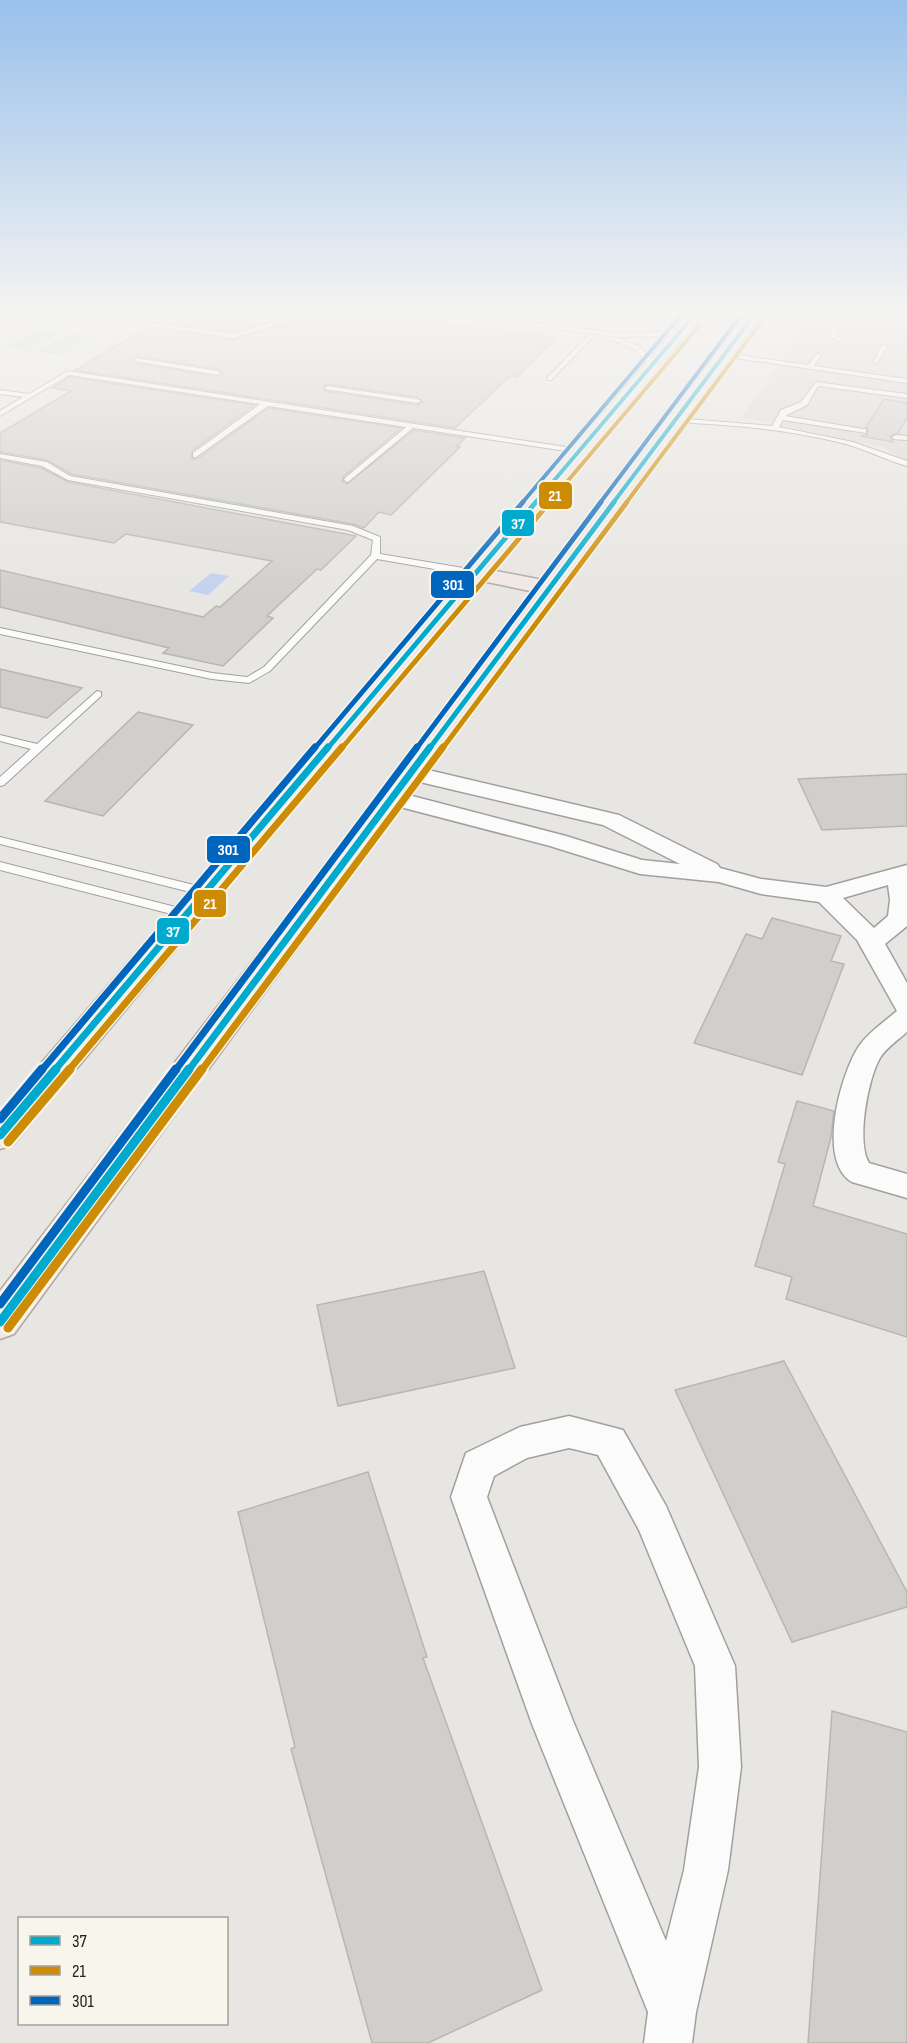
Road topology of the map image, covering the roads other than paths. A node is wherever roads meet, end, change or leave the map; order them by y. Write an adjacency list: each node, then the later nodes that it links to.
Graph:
1 (257, 410): 16 (lane)
2 (317, 410): 7 (lane)
3 (353, 410): 7 (lane)
4 (614, 410): 15 (main road)
5 (682, 410): 9 (main road)
6 (788, 410): 8 (lane)
7 (348, 415): 10 (lane)
8 (781, 417): 11 (lane); 12 (lane)
9 (675, 420): 11 (lane); 22 (main road)
10 (412, 425): 15 (lane); 19 (lane)
11 (776, 427): 18 (lane)
12 (863, 431)
13 (896, 436): 14 (lane)
14 (907, 438)
15 (579, 452): 21 (main road)
16 (196, 455)
17 (0, 456): 20 (lane)
18 (907, 464)
19 (348, 480)
20 (375, 556): 21 (lane); 23 (lane)
21 (475, 573): 22 (main road); 33 (main road)
22 (550, 588): 28 (main road)
23 (0, 631)
24 (97, 694): 26 (lane)
25 (0, 738): 26 (lane)
26 (37, 747): 27 (lane)
27 (0, 783)
28 (402, 786): 32 (street); 32 (street); 41 (main road)
29 (0, 840): 33 (lane)
30 (0, 866): 35 (lane)
31 (903, 873): 34 (street); 36 (street)
32 (720, 875): 34 (street)
33 (206, 892): 35 (main road)
34 (826, 895): 36 (street)
35 (187, 914): 39 (main road)
36 (870, 942): 37 (street)
37 (907, 1006)
38 (907, 1017): 40 (street)
39 (0, 1135)
40 (907, 1186)
41 (0, 1322)
42 (670, 2028): 42 (street)

